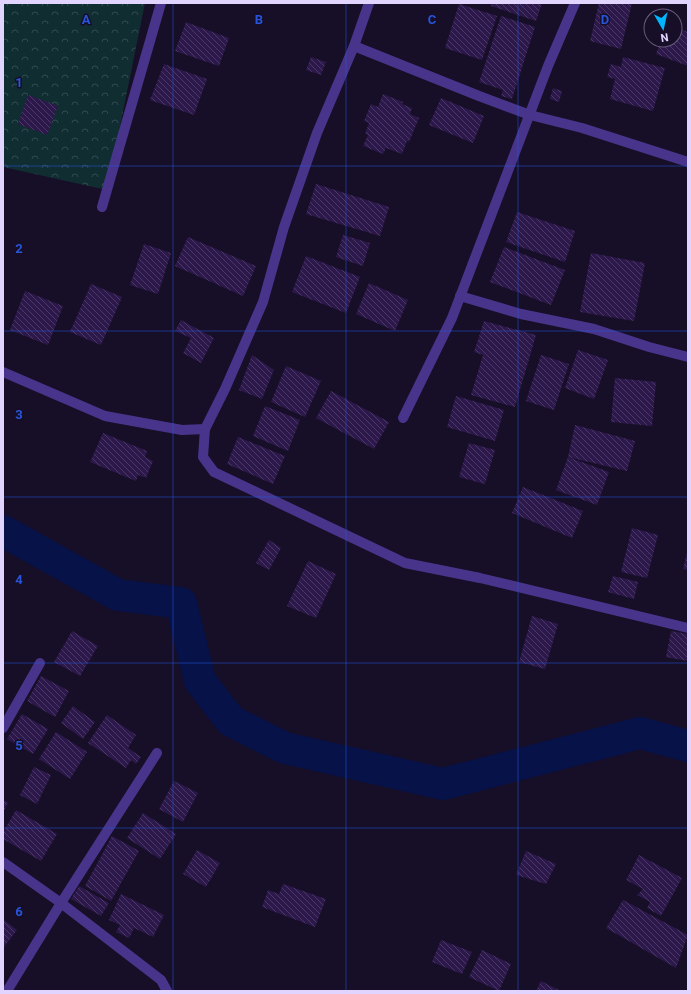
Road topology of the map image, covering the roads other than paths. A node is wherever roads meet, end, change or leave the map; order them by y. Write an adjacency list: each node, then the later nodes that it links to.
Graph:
1 (161, 3): 7 (street)
2 (369, 3): 4 (street)
3 (575, 3): 5 (street)
4 (354, 46): 5 (street); 12 (street)
5 (530, 115): 6 (street); 8 (street)
6 (688, 162)
7 (102, 207)
8 (460, 296): 9 (street); 11 (street)
9 (688, 357)
10 (3, 372): 12 (street)
11 (403, 418)
12 (205, 429): 13 (street)
13 (688, 628)
14 (40, 663): 15 (street)
15 (3, 728)
16 (157, 752): 18 (street)
17 (3, 862): 18 (street)
18 (60, 903): 19 (street); 20 (street)
19 (7, 991)
20 (167, 991)

